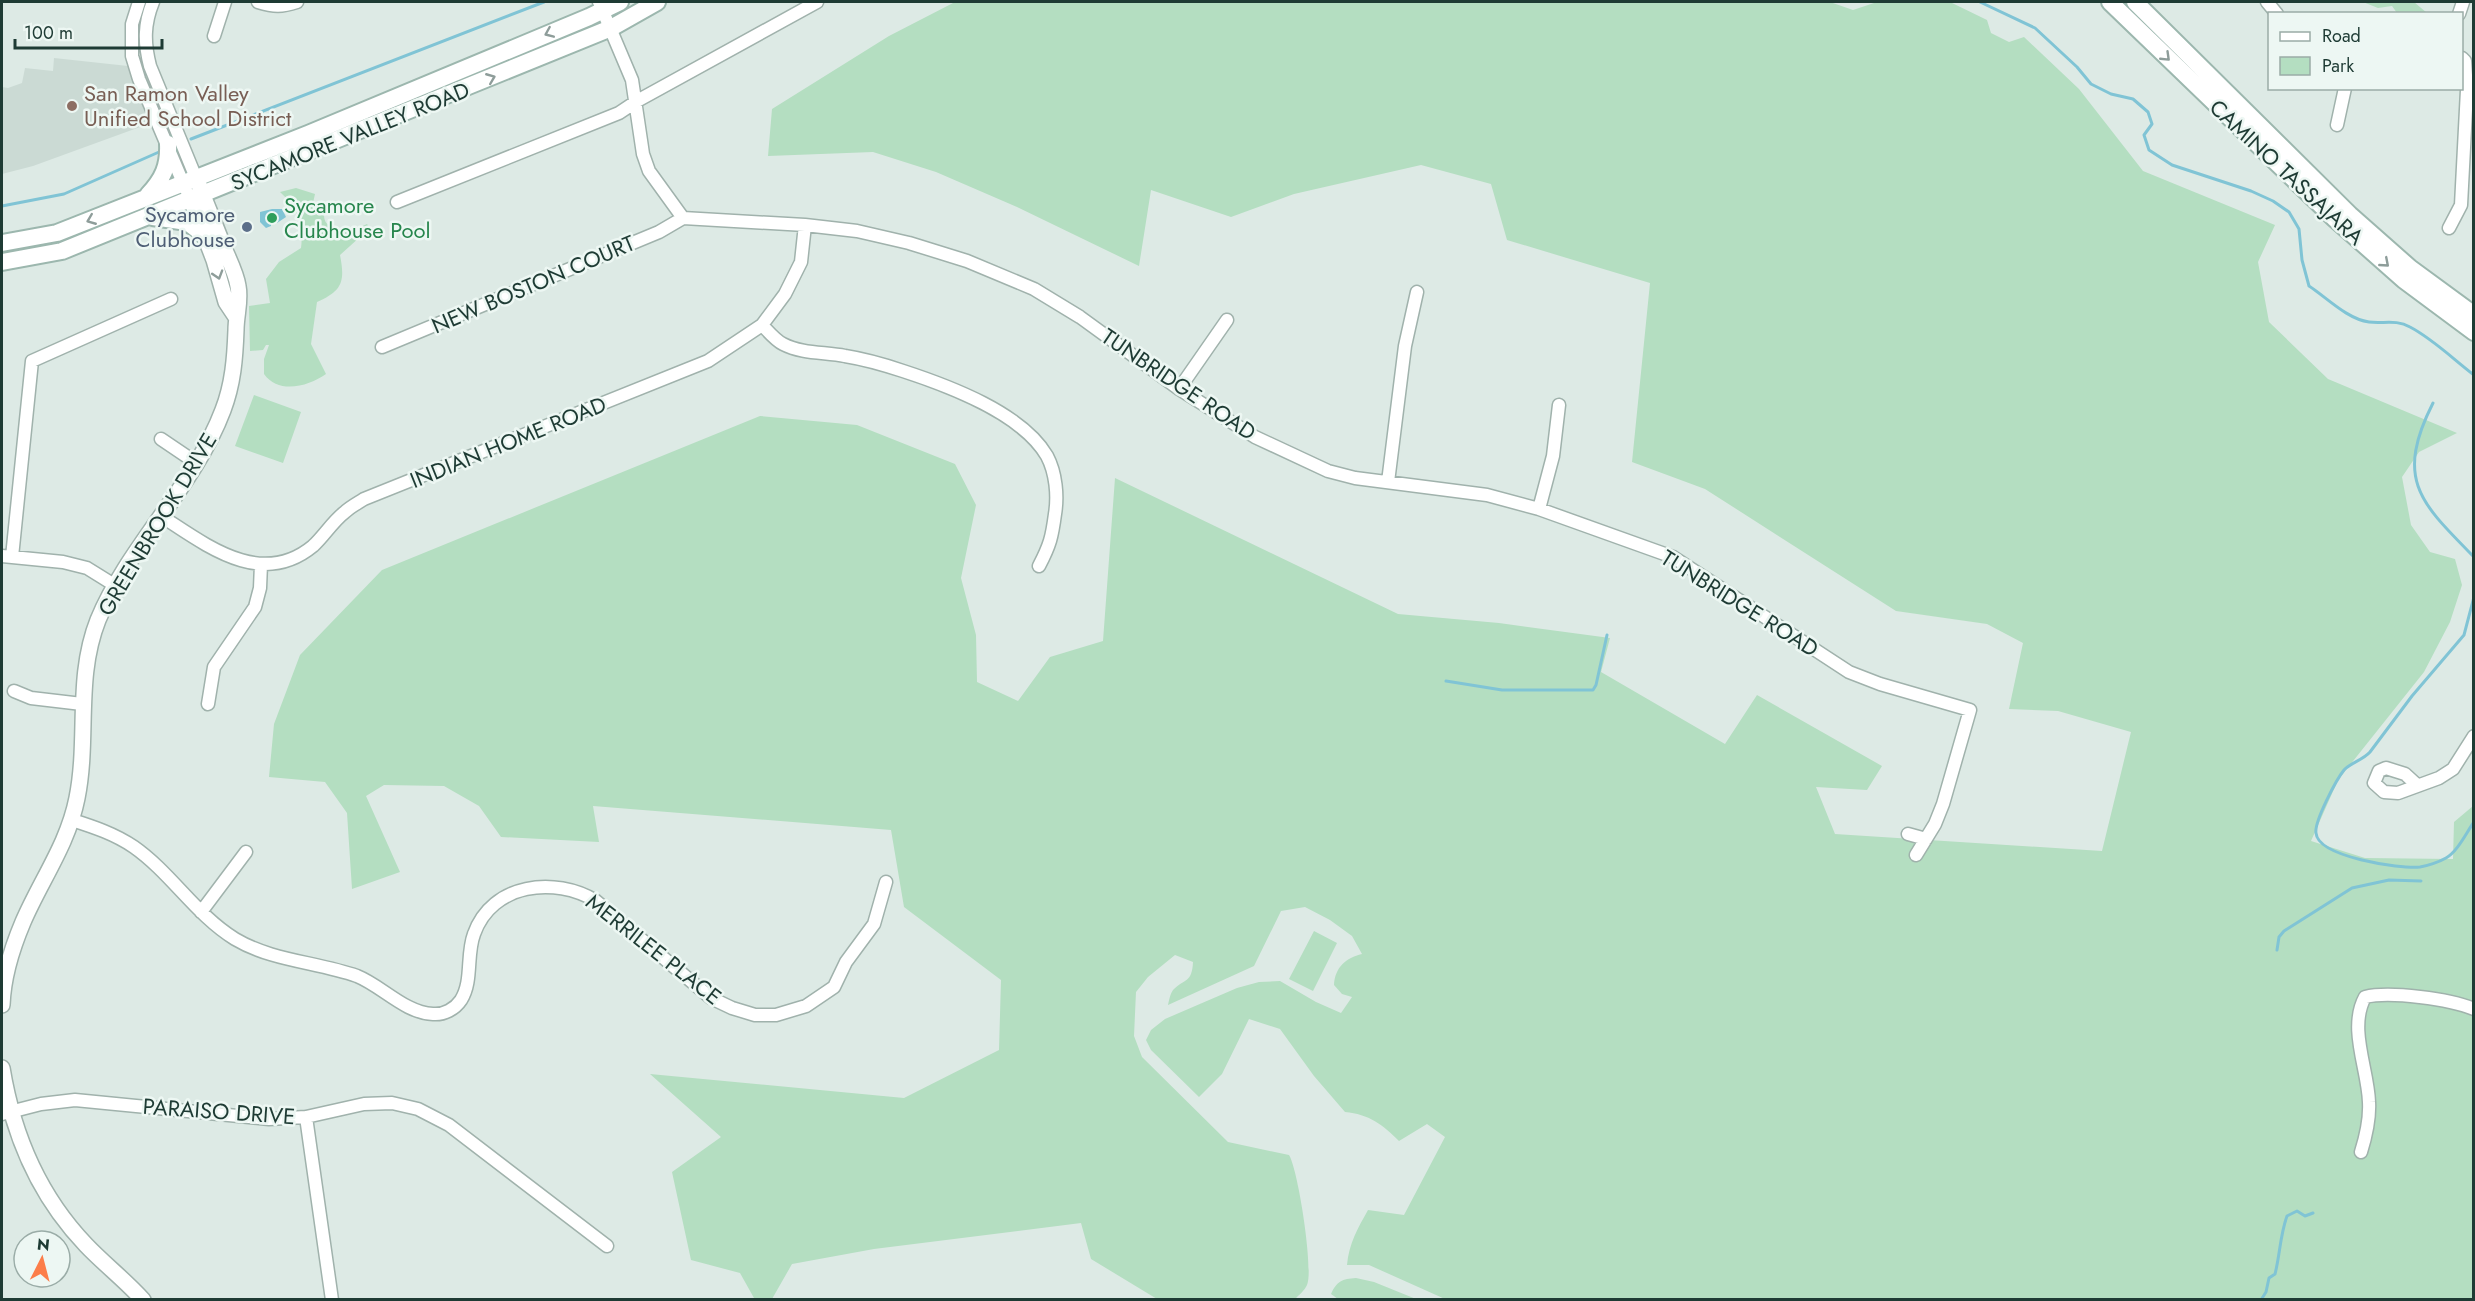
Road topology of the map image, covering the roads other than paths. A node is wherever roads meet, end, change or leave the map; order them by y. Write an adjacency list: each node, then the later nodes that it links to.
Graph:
1 (139, 2): 18 (street)
2 (153, 2): 19 (street)
3 (225, 2): 13 (street)
4 (258, 2): 5 (street)
5 (297, 2)
6 (620, 2): 11 (main road, SYCAMORE VALLEY ROAD)
7 (657, 2): 12 (main road, SYCAMORE VALLEY ROAD)
8 (818, 2): 16 (street)
9 (2110, 2): 36 (main road, CAMINO TASSAJARA, one-way to 36)
10 (2135, 2): 32 (main road, CAMINO TASSAJARA)
11 (601, 6): 12 (street); 19 (main road, SYCAMORE VALLEY ROAD, one-way to 19)
12 (611, 28): 16 (street); 21 (main road, SYCAMORE VALLEY ROAD, one-way to 12)
13 (214, 36)
14 (2463, 59): 26 (street)
15 (2345, 90): 17 (street)
16 (637, 101): 22 (street); 24 (street)
17 (2337, 125)
18 (168, 144): 19 (street); 20 (main road)
19 (190, 180): 20 (main road, SYCAMORE VALLEY ROAD); 21 (street, GREENBROOK DRIVE)
20 (145, 198): 28 (main road, SYCAMORE VALLEY ROAD, one-way to 28)
21 (197, 198): 23 (main road, SYCAMORE VALLEY ROAD); 27 (street, GREENBROOK DRIVE); 33 (street, GREENBROOK DRIVE)
22 (397, 202)
23 (149, 217): 27 (main road); 29 (main road, SYCAMORE VALLEY ROAD)
24 (683, 218): 25 (street, TUNBRIDGE ROAD); 37 (street, NEW BOSTON COURT)
25 (805, 225): 35 (street, INDIAN HOME ROAD); 38 (street, TUNBRIDGE ROAD)
26 (2450, 228)
27 (204, 235): 33 (street, GREENBROOK DRIVE, one-way to 33)
28 (2, 243)
29 (2, 262)
30 (1418, 292): 42 (street)
31 (171, 299): 45 (street)
32 (2474, 315)
33 (236, 317): 41 (street, GREENBROOK DRIVE)
34 (1227, 320): 38 (street)
35 (762, 326): 46 (street, INDIAN HOME ROAD); 47 (street)
36 (2474, 332)
37 (382, 347)
38 (1179, 389): 42 (street, TUNBRIDGE ROAD)
39 (1559, 405): 43 (street)
40 (161, 439): 41 (street)
41 (195, 462): 44 (street, GREENBROOK DRIVE)
42 (1388, 482): 43 (street, TUNBRIDGE ROAD)
43 (1539, 509): 56 (street, TUNBRIDGE ROAD)
44 (161, 516): 46 (street, INDIAN HOME ROAD); 48 (street, GREENBROOK DRIVE)
45 (7, 556): 48 (street)
46 (261, 564): 51 (street)
47 (1039, 566)
48 (116, 586): 50 (street, GREENBROOK DRIVE)
49 (14, 691): 50 (street)
50 (82, 704): 54 (street, GREENBROOK DRIVE)
51 (208, 704)
52 (2474, 736): 53 (street)
53 (2416, 785)
54 (72, 820): 60 (street, MERRILEE PLACE); 61 (street, GREENBROOK DRIVE)
55 (1908, 834): 56 (street)
56 (1926, 839): 58 (street, TUNBRIDGE ROAD)
57 (246, 852): 60 (street)
58 (1916, 855)
59 (886, 882): 60 (street, MERRILEE PLACE)
60 (201, 912)
61 (8, 945): 62 (street, GREENBROOK DRIVE)
62 (2, 1005)
63 (2474, 1009): 67 (street)
64 (2, 1068): 65 (street)
65 (6, 1113): 66 (street, PARAISO DRIVE); 69 (street)
66 (306, 1117): 68 (street, PARAISO DRIVE); 70 (street)
67 (2361, 1152)
68 (607, 1246)
69 (143, 1299)
70 (332, 1299)

